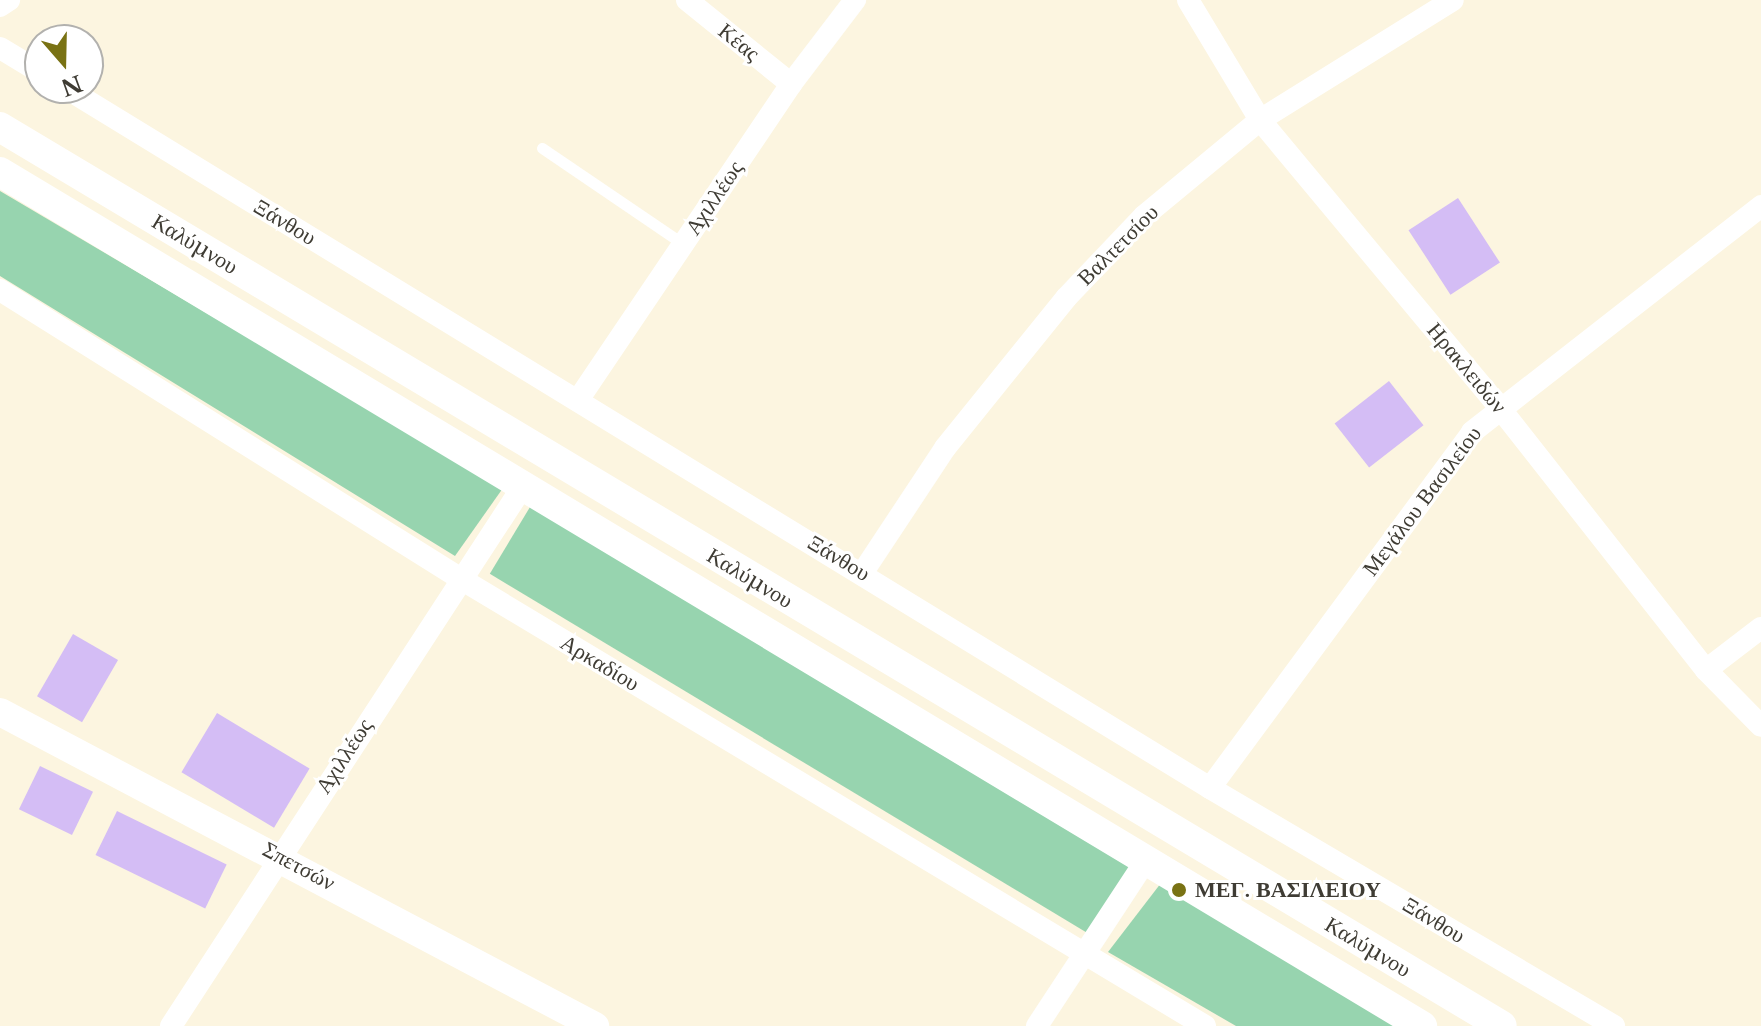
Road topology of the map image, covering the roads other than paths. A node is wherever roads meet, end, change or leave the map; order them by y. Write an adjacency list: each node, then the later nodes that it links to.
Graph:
1 (9, 0): 6 (street)
2 (687, 0): 9 (street, Κέας)
3 (855, 0): 9 (street, Αχιλλέως)
4 (1188, 0): 11 (street, Ηρακλειδών)
5 (1453, 0): 11 (street, Βαλτετσίου)
6 (0, 6)
7 (0, 48): 8 (street)
8 (24, 62)
9 (791, 84): 16 (street, Αχιλλέως)
10 (92, 104): 18 (street, Ξάνθου)
11 (1260, 120): 19 (street, Ηρακλειδών); 21 (street, Βαλτετσίου)
12 (0, 127): 36 (main road, Καλύμνου)
13 (542, 148): 16 (lane)
14 (0, 172): 20 (main road, Καλύμνου)
15 (1761, 206): 19 (street, Μεγάλου Βασιλείου)
16 (683, 244): 18 (street, Αχιλλέως)
17 (0, 290): 22 (street, Αρκαδίου)
18 (578, 400): 21 (street, Ξάνθου)
19 (1499, 407): 24 (street, Ηρακλειδών); 27 (street, Μεγάλου Βασιλείου)
20 (521, 489): 22 (street, Αχιλλέως); 29 (main road, Καλύμνου)
21 (863, 572): 27 (street, Ξάνθου)
22 (461, 579): 28 (street, Αχιλλέως); 30 (street, Αρκαδίου)
23 (1761, 628): 24 (street)
24 (1706, 670): 26 (street, Ηρακλειδών)
25 (0, 712): 28 (street, Σπετσών)
26 (1761, 726)
27 (1210, 788): 37 (street, Ξάνθου)
28 (278, 855): 31 (street, Αχιλλέως); 32 (street, Σπετσών)
29 (1146, 860): 30 (street); 35 (main road, Καλύμνου)
30 (1088, 956): 33 (street); 34 (street, Αρκαδίου)
31 (171, 1026)
32 (595, 1026)
33 (1037, 1026)
34 (1205, 1026)
35 (1422, 1026)
36 (1502, 1026)
37 (1614, 1026)

